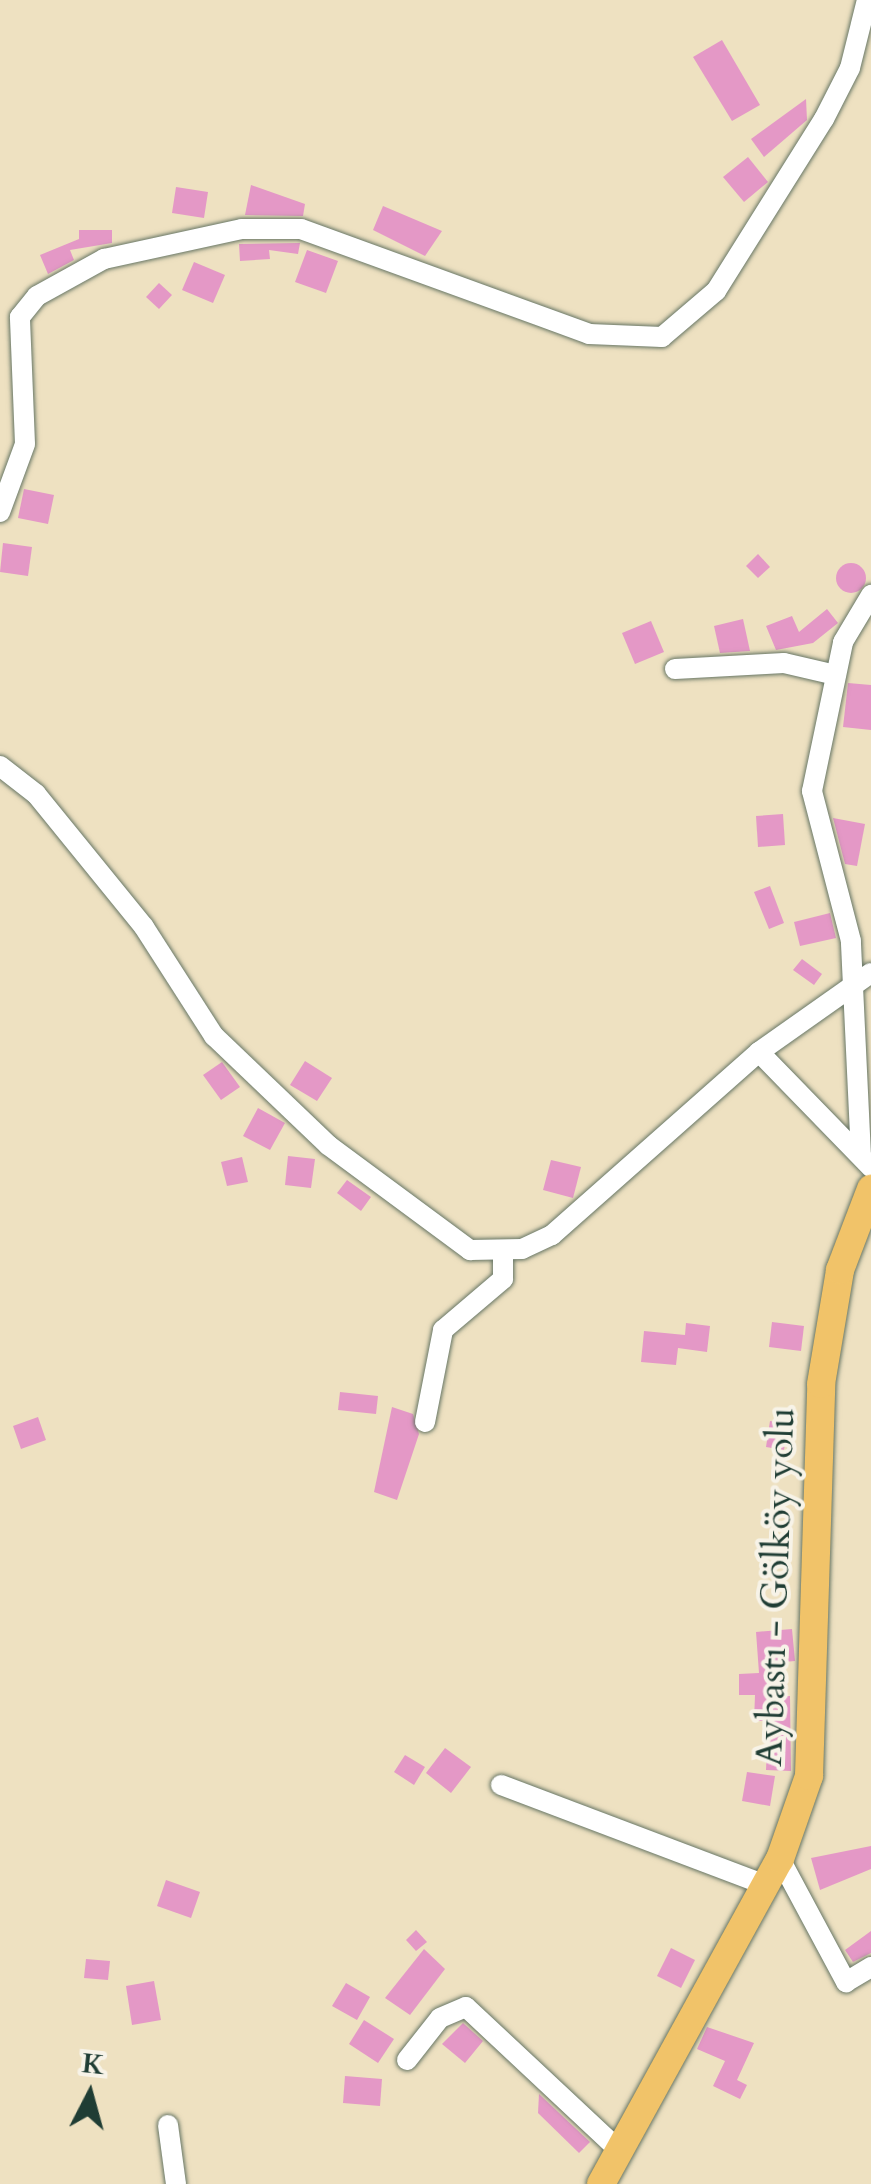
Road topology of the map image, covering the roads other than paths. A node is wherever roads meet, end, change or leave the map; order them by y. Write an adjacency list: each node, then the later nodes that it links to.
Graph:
1 (867, 0): 2 (street)
2 (0, 512)
3 (871, 594): 5 (street)
4 (676, 669): 5 (street)
5 (836, 674): 7 (street)
6 (0, 766): 11 (street)
7 (863, 976): 8 (street); 9 (street)
8 (760, 1052): 9 (street); 11 (street)
9 (866, 1161)
10 (871, 1189): 14 (main road, Aybastı - Gölköy yolu)
11 (503, 1252): 12 (street)
12 (425, 1422)
13 (502, 1785): 15 (street)
14 (780, 1860): 15 (main road, Aybastı - Gölköy yolu); 16 (street)
15 (766, 1885): 19 (main road, Aybastı - Gölköy yolu)
16 (871, 1967)
17 (407, 2060): 19 (street)
18 (168, 2125): 20 (street)
19 (621, 2152): 21 (main road, Aybastı - Gölköy yolu)
20 (176, 2184)
21 (602, 2184)

